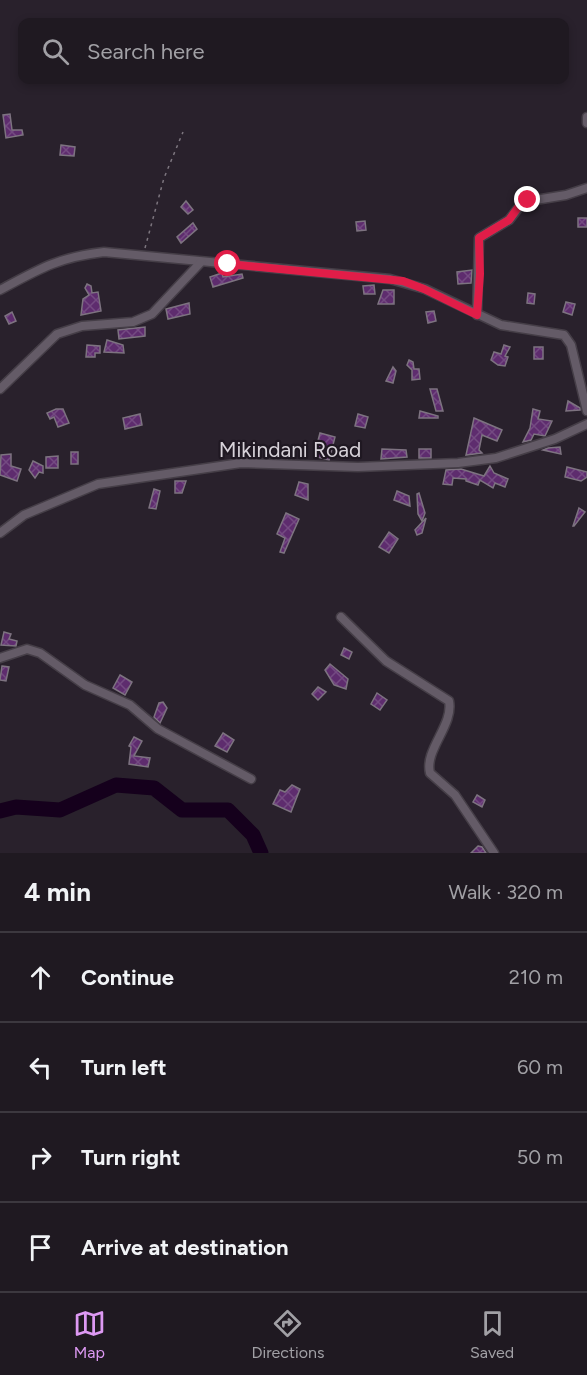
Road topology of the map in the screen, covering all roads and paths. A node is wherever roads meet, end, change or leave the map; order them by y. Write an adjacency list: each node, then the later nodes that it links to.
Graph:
1 (587, 117): 2 (street)
2 (587, 123)
3 (183, 132): 5 (path)
4 (587, 189): 8 (street)
5 (142, 254): 6 (street); 7 (street)
6 (201, 262): 8 (street); 9 (street)
7 (0, 290)
8 (477, 315): 10 (street)
9 (0, 388)
10 (587, 411)
11 (587, 424): 12 (street, Mikindani Road)
12 (0, 533)
13 (341, 617): 16 (street)
14 (0, 658): 15 (street)
15 (251, 779)
16 (494, 853)

